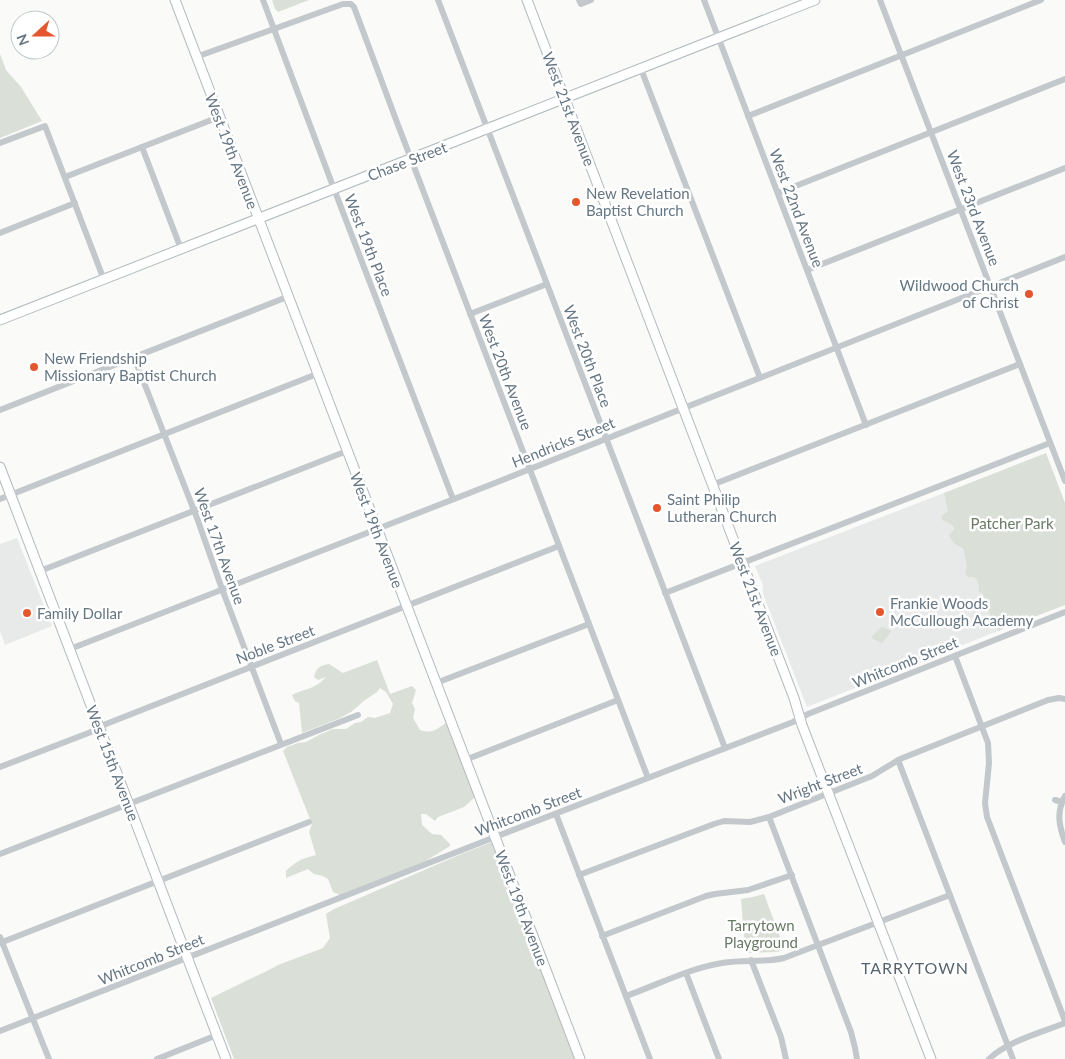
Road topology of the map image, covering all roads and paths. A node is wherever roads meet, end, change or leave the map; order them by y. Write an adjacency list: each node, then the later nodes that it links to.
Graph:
1 (175, 0): 14 (street, West 19th Avenue)
2 (263, 0): 11 (street, West 19th Place)
3 (438, 0): 20 (street, West 20th Place)
4 (527, 0): 17 (street, West 21st Avenue)
5 (591, 0): 10 (street)
6 (704, 0): 12 (street, West 22nd Avenue)
7 (814, 0): 12 (street, Chase Street)
8 (880, 0): 13 (street, West 23rd Avenue)
9 (1041, 0): 13 (street)
10 (580, 2)
11 (274, 29): 14 (street); 24 (street, West 20th Avenue); 27 (street, West 19th Place)
12 (718, 38): 15 (street, Chase Street); 18 (street, West 22nd Avenue)
13 (902, 55): 18 (street); 21 (street, West 23rd Avenue)
14 (196, 57): 19 (street, West 19th Avenue)
15 (641, 69): 17 (street, Chase Street); 46 (street)
16 (1065, 79): 21 (street)
17 (564, 99): 20 (street, Chase Street); 47 (street, West 21st Avenue)
18 (748, 116): 28 (street, West 22nd Avenue)
19 (219, 117): 23 (street); 31 (street, West 19th Avenue)
20 (488, 129): 24 (street, Chase Street); 37 (street, West 20th Place)
21 (931, 133): 28 (street); 30 (street, West 23rd Avenue)
22 (0, 144): 26 (street)
23 (142, 147): 26 (street); 33 (street)
24 (411, 159): 27 (street, Chase Street); 40 (street, West 20th Avenue)
25 (1065, 168): 30 (street)
26 (65, 177): 29 (street)
27 (334, 189): 31 (street, Chase Street); 60 (street, West 19th Place)
28 (778, 193): 35 (street, West 22nd Avenue)
29 (75, 204): 32 (street); 36 (street)
30 (961, 209): 35 (street); 38 (street, West 23rd Avenue)
31 (258, 219): 33 (street, Chase Street); 39 (street, West 19th Avenue)
32 (0, 233)
33 (180, 250): 36 (street, Chase Street)
34 (1065, 257): 38 (street, Hendricks Street)
35 (807, 270): 42 (street, West 22nd Avenue)
36 (104, 280): 41 (street, Chase Street)
37 (547, 284): 40 (street); 51 (street, West 20th Place)
38 (990, 287): 42 (street, Hendricks Street); 44 (street, West 23rd Avenue)
39 (288, 297): 43 (street); 45 (street, West 19th Avenue)
40 (470, 314): 55 (street, West 20th Avenue)
41 (0, 320)
42 (836, 347): 46 (street, Hendricks Street); 49 (street, West 22nd Avenue)
43 (134, 357): 48 (street); 50 (street, West 17th Avenue)
44 (1020, 364): 49 (street); 52 (street, West 23rd Avenue)
45 (317, 374): 50 (street); 53 (street, West 19th Avenue)
46 (760, 378): 47 (street, Hendricks Street)
47 (683, 408): 51 (street, Hendricks Street); 57 (street, West 21st Avenue)
48 (0, 410)
49 (866, 425): 57 (street)
50 (163, 434): 58 (street); 61 (street, West 17th Avenue)
51 (606, 438): 55 (street, Hendricks Street); 67 (street, West 20th Place)
52 (1050, 443): 56 (street, West 23rd Avenue); 64 (street)
53 (347, 451): 61 (street); 62 (street, West 19th Avenue)
54 (0, 467): 58 (street, West 15th Avenue)
55 (530, 469): 60 (street, Hendricks Street); 63 (street, West 20th Avenue)
56 (1065, 481)
57 (712, 485): 64 (street, West 21st Avenue)
58 (10, 494): 59 (street); 65 (street, West 15th Avenue)
59 (0, 499)
60 (453, 499): 62 (street, Hendricks Street)
61 (194, 511): 65 (street); 66 (street, West 17th Avenue)
62 (376, 528): 66 (street, Hendricks Street); 68 (street, West 19th Avenue)
63 (559, 546): 68 (street, Noble Street); 70 (street, West 20th Avenue)
64 (742, 563): 67 (street); 78 (street, West 21st Avenue)
65 (40, 571): 71 (street, West 15th Avenue)
66 (222, 589): 71 (street, Hendricks Street); 73 (street, West 17th Avenue)
67 (665, 593): 82 (street, West 20th Place)
68 (406, 606): 73 (street, Noble Street); 74 (street, West 19th Avenue)
69 (1065, 612): 72 (street, Whitcomb Street)
70 (589, 624): 74 (street); 76 (street, West 20th Avenue)
71 (70, 649): 80 (street, West 15th Avenue)
72 (955, 656): 78 (street, Whitcomb Street); 79 (street)
73 (252, 666): 80 (street, Noble Street); 81 (street, West 17th Avenue)
74 (436, 683): 83 (street, West 19th Avenue)
75 (1065, 699): 79 (street, Wright Street)
76 (618, 700): 83 (street); 86 (street, West 20th Avenue)
77 (358, 715): 81 (street)
78 (801, 718): 82 (street, Whitcomb Street); 87 (street, West 21st Avenue)
79 (982, 726): 84 (street, Wright Street); 110 (street)
80 (100, 727): 85 (street, Noble Street); 90 (street, West 15th Avenue)
81 (281, 744): 90 (street)
82 (725, 748): 86 (street, Whitcomb Street)
83 (465, 760): 94 (street, West 19th Avenue)
84 (898, 760): 87 (street, Wright Street); 100 (street)
85 (0, 767)
86 (648, 778): 91 (street, Whitcomb Street)
87 (829, 794): 92 (street, Wright Street); 101 (street, West 21st Avenue)
88 (1063, 799): 89 (street); 95 (street)
89 (1055, 800)
90 (129, 803): 96 (street); 99 (street, West 15th Avenue)
91 (556, 814): 94 (street, Whitcomb Street); 97 (street)
92 (769, 817): 97 (street, Wright Street); 98 (street)
93 (309, 822): 99 (street)
94 (495, 837): 105 (street, Whitcomb Street); 117 (street, West 19th Avenue)
95 (1065, 842)
96 (0, 854)
97 (579, 875): 102 (street)
98 (792, 875): 102 (street); 104 (street)
99 (158, 881): 103 (street); 105 (street, West 15th Avenue)
100 (950, 895): 101 (street); 113 (street)
101 (878, 922): 104 (street); 122 (street, West 21st Avenue)
102 (602, 936): 108 (street)
103 (1, 941): 109 (street)
104 (818, 946): 106 (street); 121 (street)
105 (188, 958): 109 (street, Whitcomb Street); 112 (street, West 15th Avenue)
106 (751, 960): 107 (street); 120 (street)
107 (686, 973): 108 (street); 119 (street)
108 (626, 996): 118 (street)
109 (32, 1019): 111 (street, Whitcomb Street); 114 (street)
110 (1065, 1022): 113 (street)
111 (0, 1032)
112 (217, 1035): 115 (street); 116 (street, West 15th Avenue)
113 (1008, 1045): 123 (street); 124 (street)
114 (48, 1059)
115 (157, 1059)
116 (226, 1059)
117 (580, 1059)
118 (650, 1059)
119 (719, 1059)
120 (786, 1059)
121 (857, 1059)
122 (931, 1059)
123 (989, 1059)
124 (1013, 1059)

